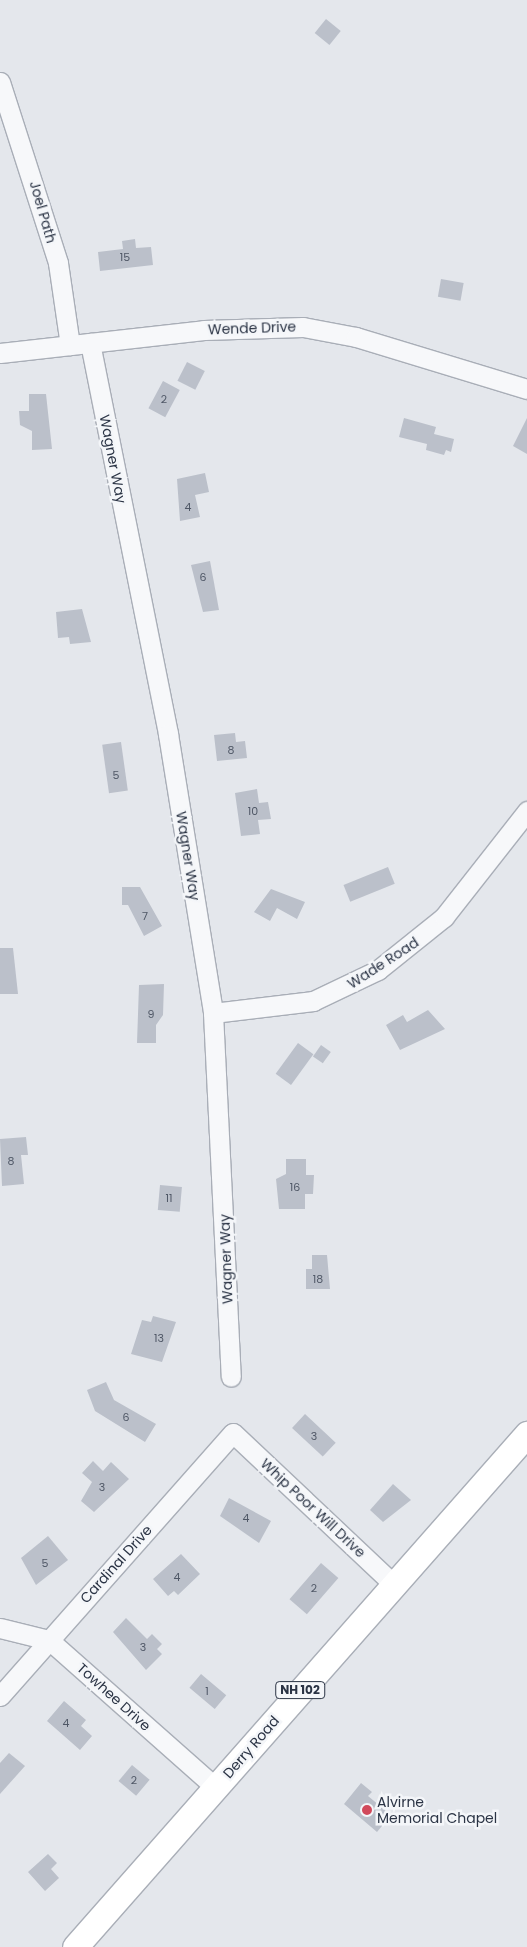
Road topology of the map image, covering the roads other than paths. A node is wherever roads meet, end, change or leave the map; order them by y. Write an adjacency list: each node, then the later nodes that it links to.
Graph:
1 (0, 82): 3 (street, Joel Path)
2 (90, 343): 3 (street, Wende Drive); 5 (street, Wende Drive); 7 (street, Wagner Way)
3 (70, 345): 4 (street, Wende Drive)
4 (0, 353)
5 (527, 390)
6 (527, 811): 7 (street, Wade Road)
7 (213, 1013): 8 (street, Wagner Way)
8 (231, 1377)
9 (233, 1433): 11 (street, Whip Poor Will Drive); 13 (street, Cardinal Drive)
10 (527, 1434): 11 (main road, Derry Road / NH 102)
11 (393, 1584): 15 (main road, Derry Road / NH 102)
12 (0, 1628): 13 (street, Towhee Drive)
13 (49, 1640): 14 (street, Cardinal Drive); 15 (street, Towhee Drive)
14 (0, 1696)
15 (216, 1788): 16 (main road, Derry Road / NH 102)
16 (75, 1947)

